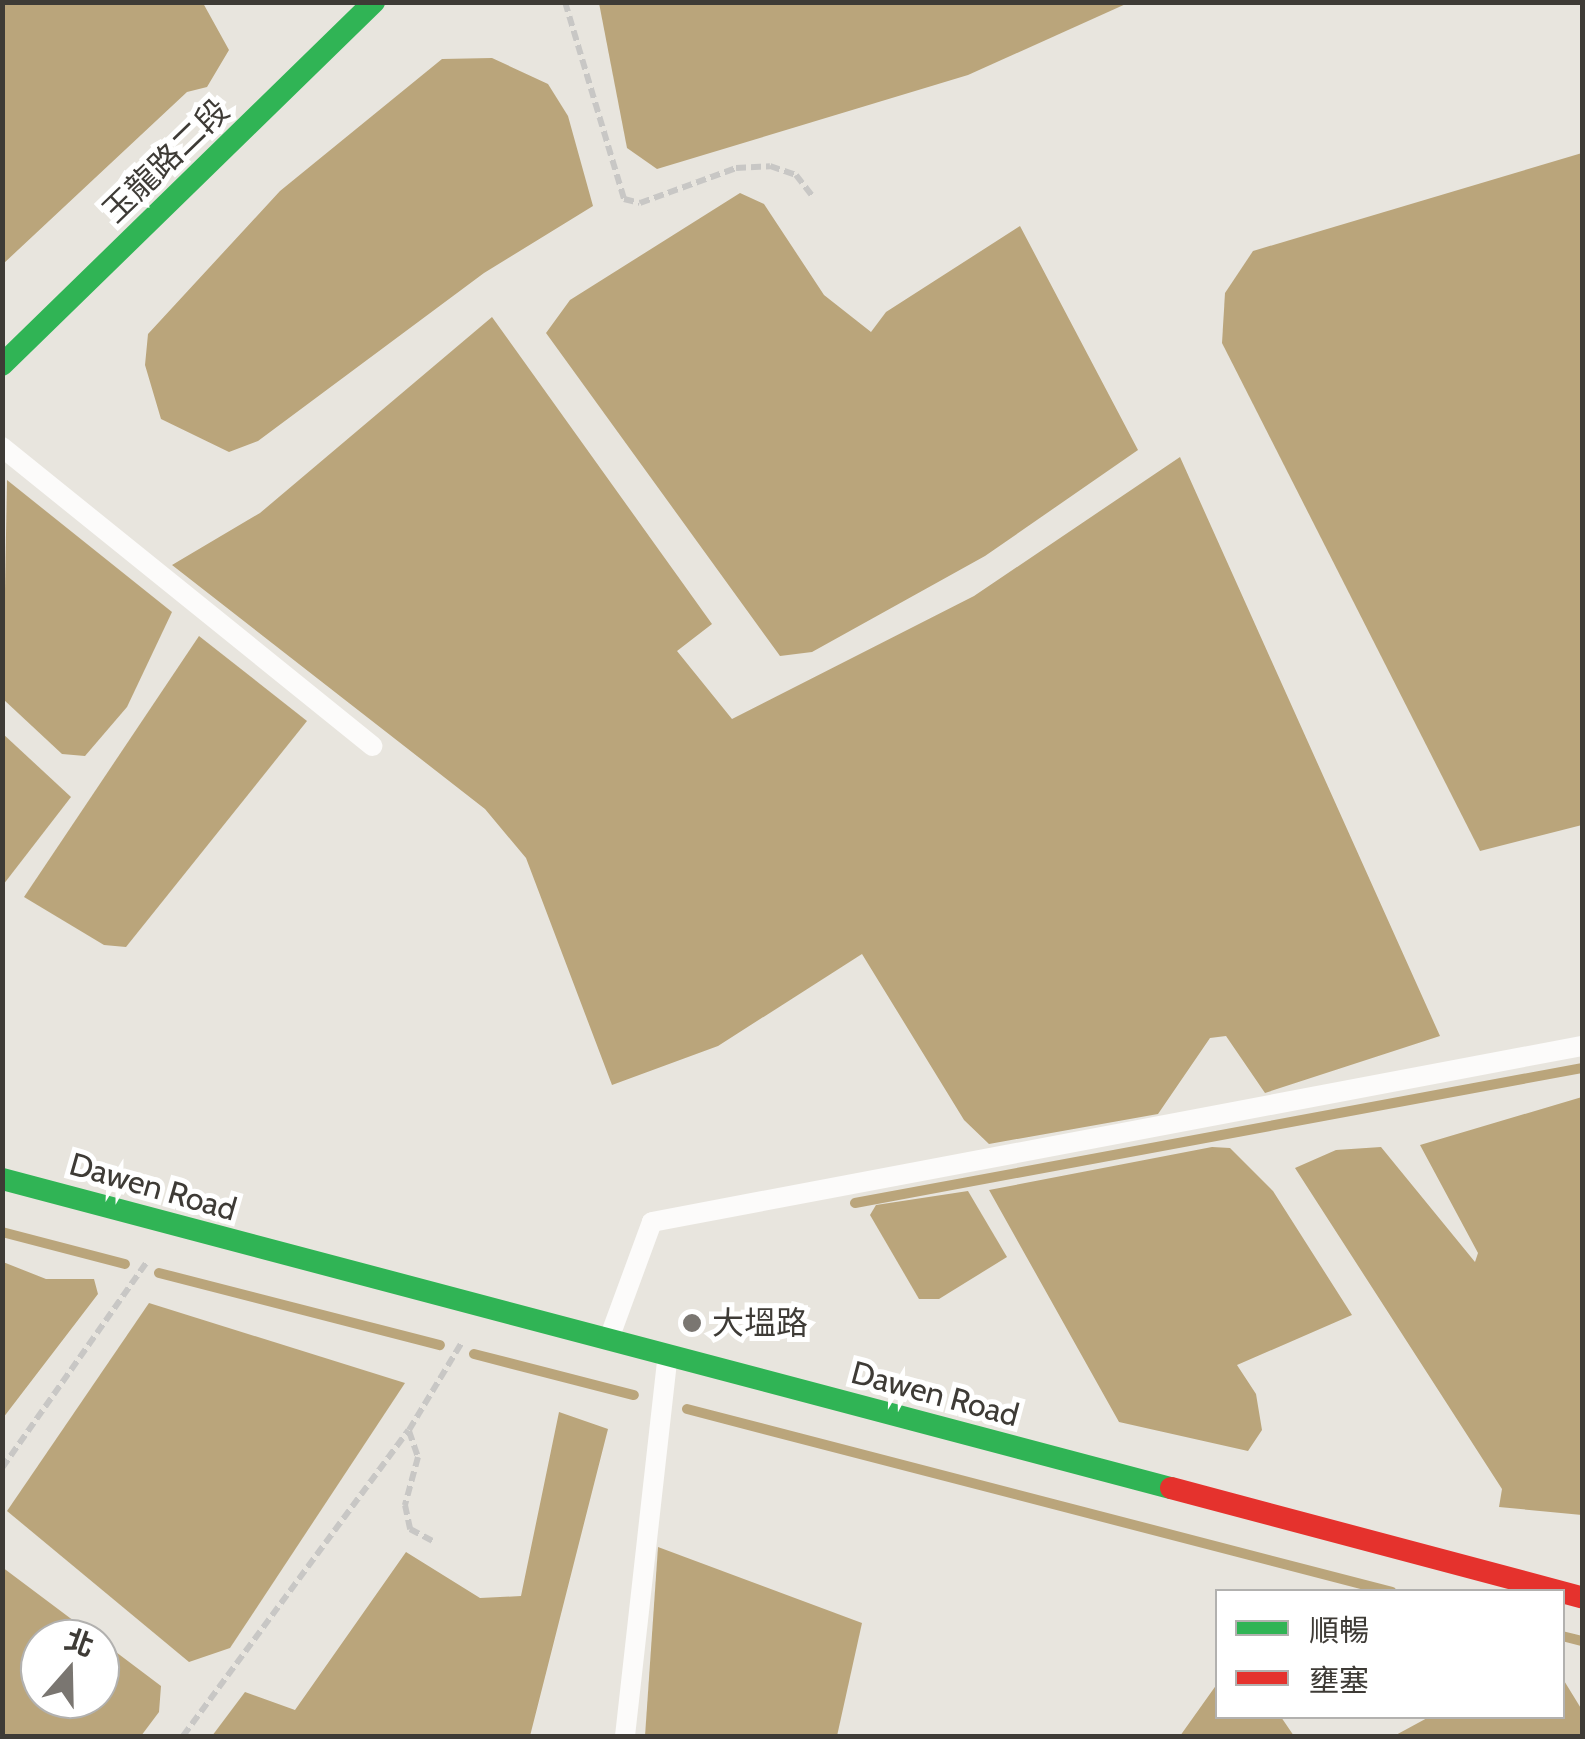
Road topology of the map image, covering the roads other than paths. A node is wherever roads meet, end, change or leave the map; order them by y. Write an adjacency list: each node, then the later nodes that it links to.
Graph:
1 (374, 2): 2 (street, 玉龍路二段)
2 (2, 366)
3 (2, 447): 4 (lane)
4 (372, 746)
5 (1582, 1046): 7 (lane)
6 (2, 1179): 7 (street, Dawen Road)
7 (608, 1342): 8 (street, Dawen Road)
8 (667, 1357): 9 (street, Dawen Road); 10 (lane)
9 (1552, 1589)
10 (626, 1736)

